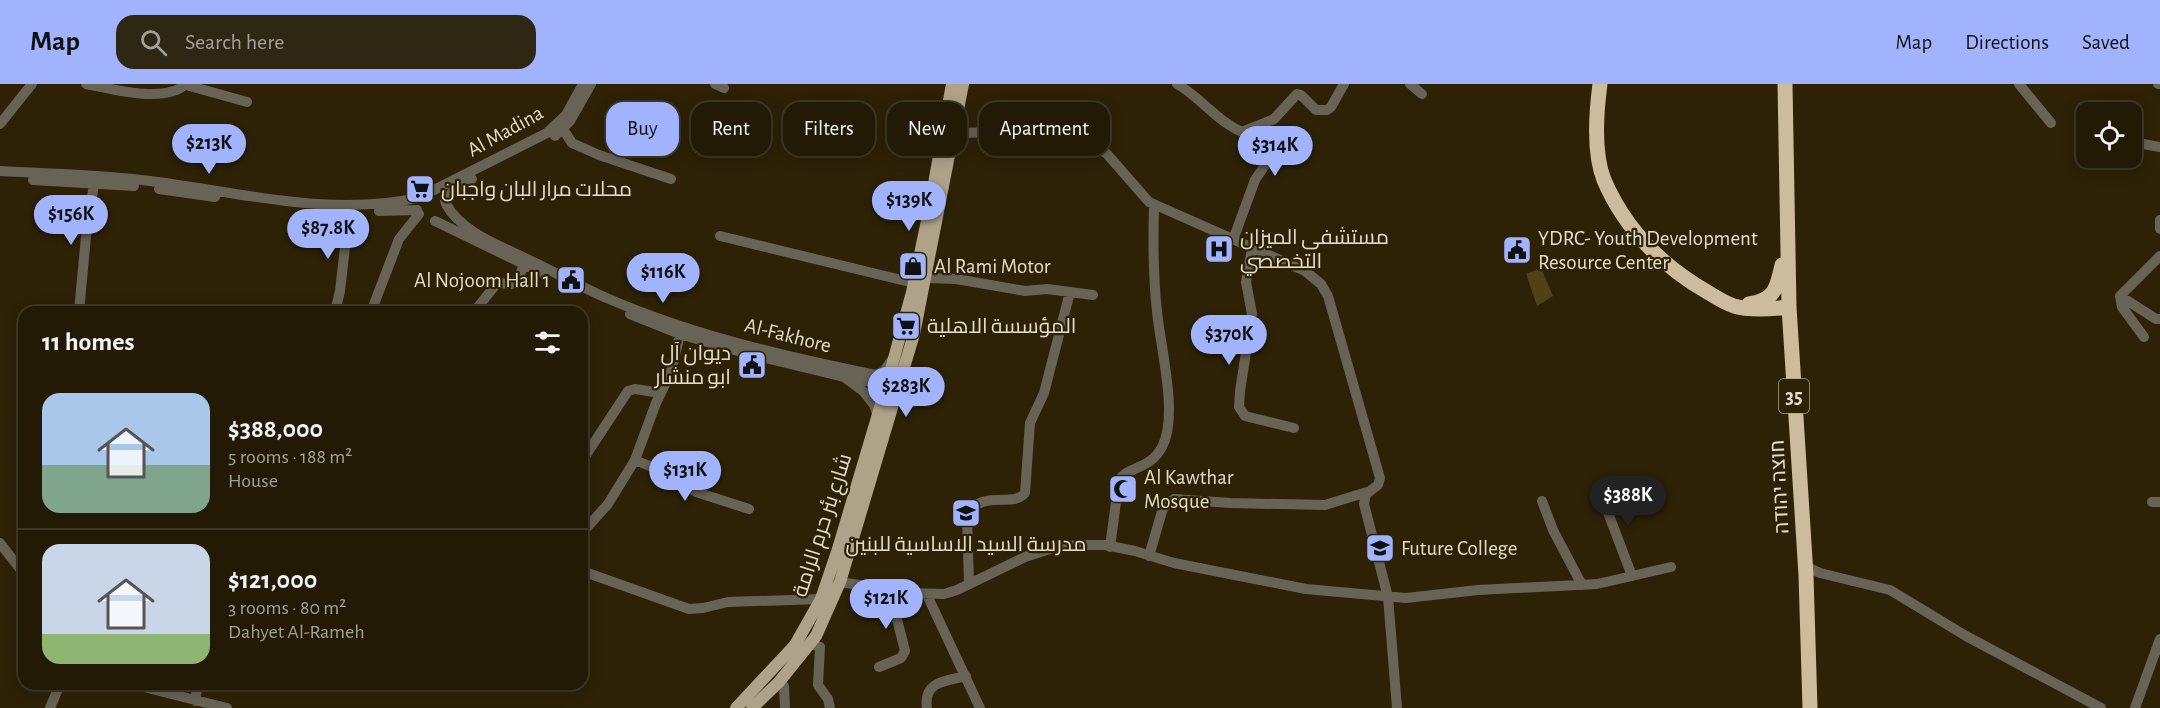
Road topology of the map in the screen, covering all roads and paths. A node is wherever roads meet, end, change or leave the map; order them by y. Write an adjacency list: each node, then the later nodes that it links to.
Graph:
1 (32, 84): 18 (street)
2 (186, 84): 13 (street); 15 (street)
3 (583, 84): 19 (street, Al Madina)
4 (591, 84): 19 (street, Al Madina)
5 (952, 84): 44 (main road, شارع بئر حرم الرامة)
6 (963, 84): 16 (main road, شارع بئر حرم الرامة)
7 (1177, 84): 20 (street)
8 (1344, 84): 20 (street)
9 (1410, 84): 14 (street)
10 (1600, 84): 52 (highway)
11 (1785, 84): 37 (highway, חוצה יהודה / 35)
12 (2019, 84): 17 (street)
13 (94, 85)
14 (1422, 94)
15 (247, 102)
16 (960, 102)
17 (2051, 123)
18 (0, 124)
19 (561, 126): 27 (street); 29 (street, Al Madina); 30 (street, Al Madina)
20 (1258, 126): 39 (street)
21 (967, 133): 31 (street)
22 (2142, 144): 23 (street)
23 (2160, 147)
24 (951, 156): 43 (main road, شارع بئر حرم الرامة)
25 (0, 171): 29 (street, Al Madina)
26 (0, 178): 28 (street)
27 (671, 179)
28 (94, 184): 32 (street); 48 (street)
29 (424, 195): 30 (street); 33 (street)
30 (446, 203): 35 (street, Al Madina); 58 (street, Al-Fakhore)
31 (1154, 205): 39 (street); 71 (street)
32 (349, 212): 33 (street); 49 (street)
33 (418, 212): 35 (street); 50 (street)
34 (2160, 220): 36 (street)
35 (435, 221): 42 (street, Al-Fakhore)
36 (2160, 229)
37 (1786, 231): 52 (highway); 53 (highway, חוצה יהודה / 35)
38 (720, 236): 44 (street)
39 (1233, 240): 40 (street)
40 (1252, 248): 62 (street); 66 (street)
41 (2160, 256): 47 (street)
42 (524, 265): 51 (street); 55 (street, Al-Fakhore)
43 (927, 278): 45 (street); 58 (main road, شارع بئر حرم الرامة)
44 (914, 283): 58 (main road, شارع بئر حرم الرامة)
45 (1070, 292): 46 (street); 79 (street)
46 (1093, 295)
47 (2120, 296): 54 (street); 56 (street)
48 (80, 306)
49 (336, 306)
50 (373, 306)
51 (479, 306)
52 (1734, 306): 53 (highway); 59 (highway)
53 (1789, 308): 59 (highway, חוצה יהודה / 35)
54 (2160, 319)
55 (680, 334): 57 (street, Al-Fakhore); 60 (street)
56 (2144, 337)
57 (844, 377): 58 (street); 61 (street, Al-Fakhore)
58 (889, 382): 61 (main road, شارع بئر حرم الرامة); 78 (main road, شارع بئر حرم الرامة)
59 (1793, 386): 74 (highway, חוצה יהודה / 35)
60 (661, 393): 63 (street); 64 (street)
61 (878, 416): 84 (main road, شارع بئر حرم الرامة)
62 (1294, 429)
63 (588, 452)
64 (635, 460): 68 (street); 69 (street)
65 (1602, 484): 77 (street)
66 (1367, 492): 72 (street); 83 (street)
67 (1542, 501): 80 (street)
68 (749, 509)
69 (588, 526)
70 (0, 543): 73 (street)
71 (1110, 546): 72 (street); 79 (street)
72 (1149, 556): 83 (street)
73 (18, 566)
74 (1805, 566): 103 (highway, חוצה יהודה / 35); 104 (street)
75 (1671, 567): 77 (street)
76 (588, 574): 84 (street)
77 (1632, 576): 80 (street)
78 (840, 582): 81 (street); 86 (main road, شارع بئر حرم الرامة)
79 (969, 584): 82 (street)
80 (1582, 585): 83 (street)
81 (890, 591): 82 (street); 87 (street)
82 (927, 595): 88 (street)
83 (1388, 597): 102 (street)
84 (821, 598): 96 (main road, شارع بئر حرم الرامة)
85 (2160, 639): 105 (street)
86 (809, 643): 89 (main road, شارع بئر حرم الرامة); 99 (street)
87 (879, 668)
88 (966, 676): 100 (street); 101 (street)
89 (779, 682): 97 (main road, شارع بئر حرم الرامة); 98 (street)
90 (58, 690): 94 (street)
91 (154, 690): 93 (street)
92 (197, 690): 93 (street)
93 (195, 701): 95 (street)
94 (50, 708)
95 (227, 708)
96 (736, 708)
97 (752, 708)
98 (784, 708)
99 (830, 708)
100 (927, 708)
101 (980, 708)
102 (1397, 708)
103 (1810, 708)
104 (2101, 708)
105 (2135, 708)

